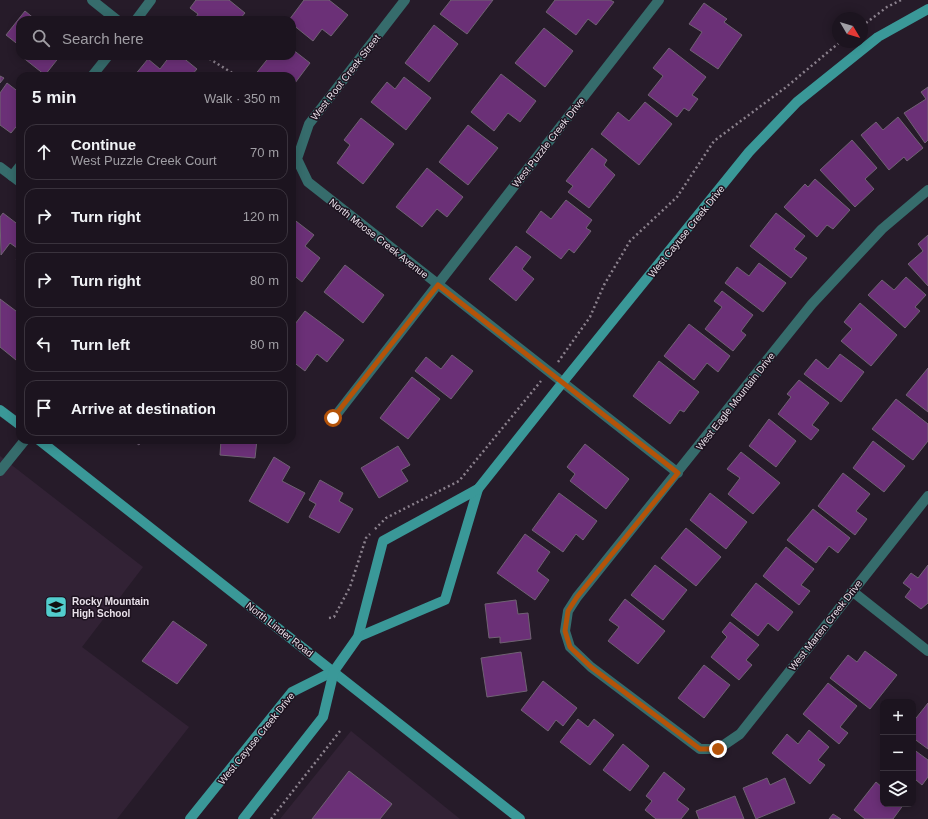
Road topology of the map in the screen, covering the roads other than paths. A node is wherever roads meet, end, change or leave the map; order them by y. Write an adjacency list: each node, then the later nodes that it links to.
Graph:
1 (92, 0): 6 (street)
2 (151, 0): 7 (street)
3 (405, 0): 10 (street, West Root Creek Street)
4 (659, 0): 14 (street, West Puzzle Creek Drive)
5 (928, 9): 15 (street, West Cayuse Creek Drive)
6 (112, 16)
7 (139, 16)
8 (105, 60): 9 (street)
9 (95, 72)
10 (297, 160): 14 (street, North Moose Creek Avenue)
11 (0, 167): 12 (street)
12 (16, 179)
13 (928, 190): 22 (street, West Eagle Mountain Drive)
14 (438, 285): 15 (street, North Moose Creek Avenue); 17 (street, West Puzzle Creek Drive)
15 (562, 382): 22 (street, North Moose Creek Avenue); 23 (street, West Cayuse Creek Drive)
16 (0, 410): 18 (street)
17 (333, 418)
18 (16, 422)
19 (22, 444): 21 (street)
20 (44, 444): 28 (street, North Linder Road)
21 (0, 471)
22 (678, 473): 29 (street, West Eagle Mountain Drive)
23 (478, 489): 26 (street, West Cayuse Creek Drive); 26 (street, West Cayuse Creek Drive)
24 (928, 496): 25 (street, West Marten Creek Drive)
25 (852, 591): 27 (street); 29 (street, West Marten Creek Drive)
26 (358, 637): 28 (street, West Cayuse Creek Drive)
27 (928, 651)
28 (334, 671): 30 (street, West Cayuse Creek Drive); 31 (street, West Cayuse Creek Drive); 32 (street, North Linder Road)
29 (718, 749)
30 (190, 819)
31 (243, 819)
32 (520, 819)

